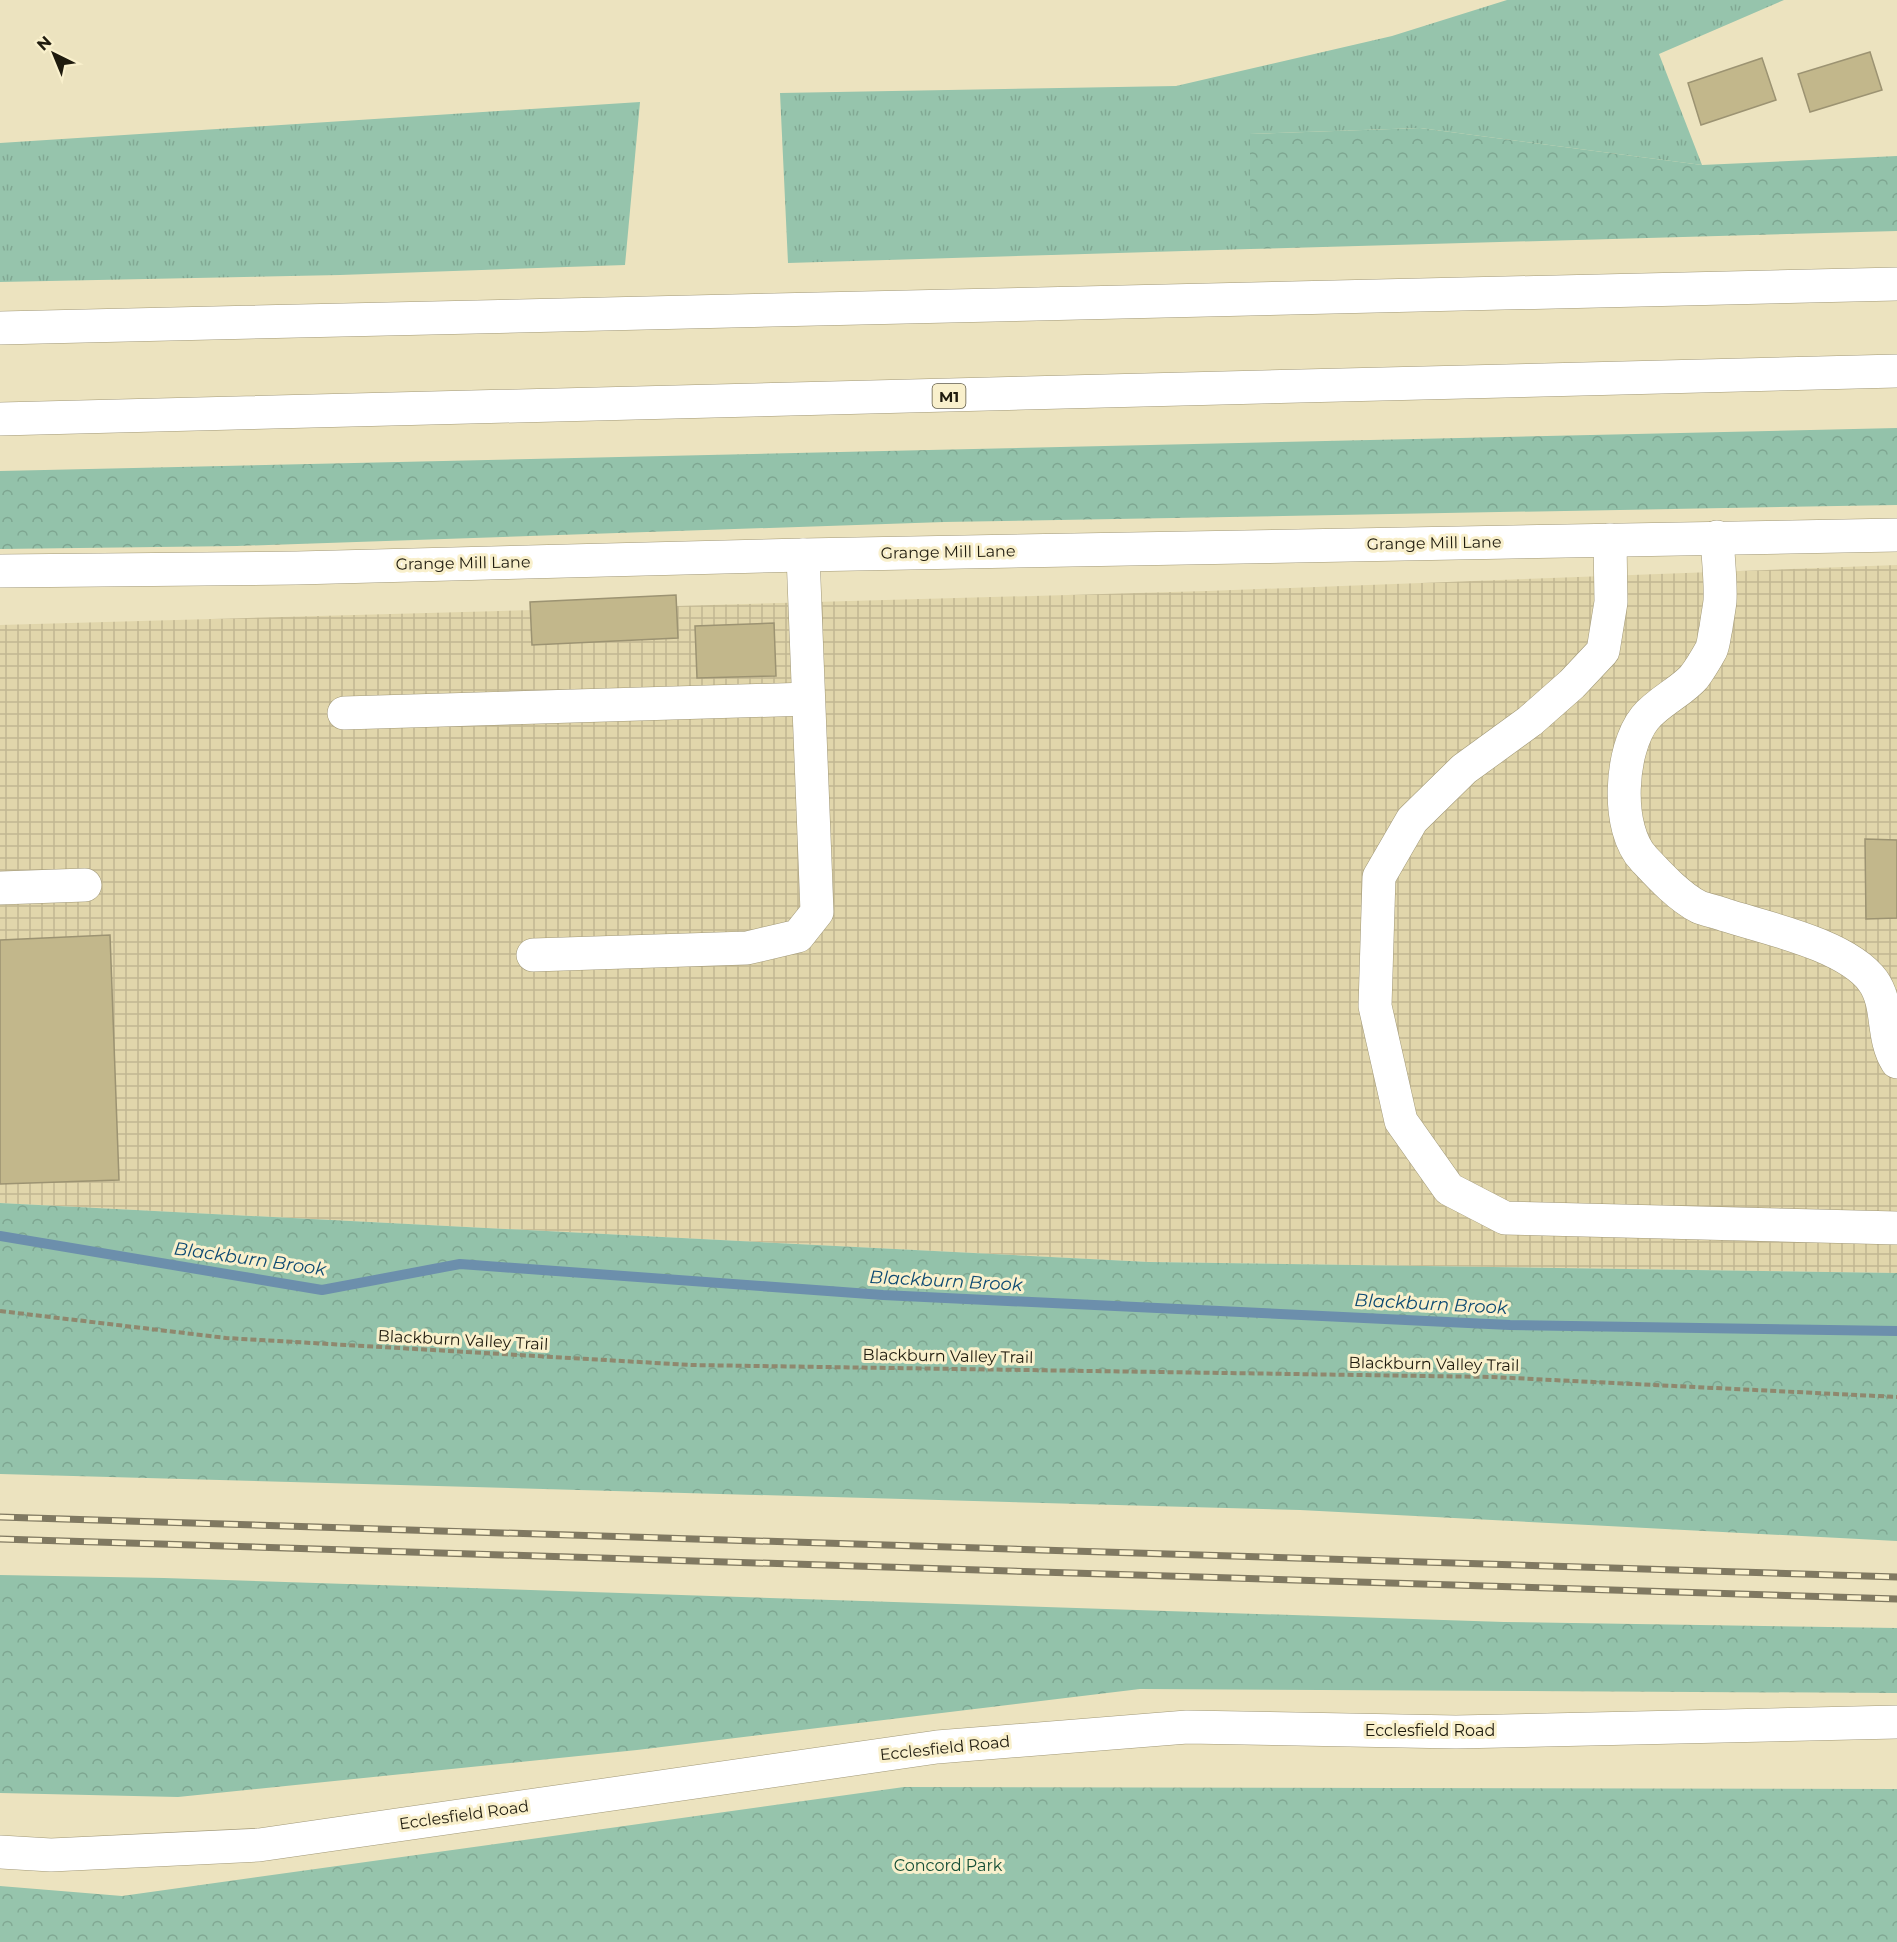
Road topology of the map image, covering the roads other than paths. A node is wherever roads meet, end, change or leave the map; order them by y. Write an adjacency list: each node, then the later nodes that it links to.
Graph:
1 (1897, 284): 2 (main road)
2 (0, 327)
3 (1897, 370): 4 (main road, M1)
4 (0, 418)
5 (1897, 534): 6 (main road, Grange Mill Lane)
6 (1717, 537): 7 (main road, Grange Mill Lane); 15 (main road)
7 (1610, 540): 8 (main road, Grange Mill Lane); 16 (main road)
8 (803, 555): 9 (main road, Grange Mill Lane); 10 (main road)
9 (0, 571)
10 (808, 699): 11 (main road); 14 (main road)
11 (344, 712)
12 (85, 885): 13 (main road)
13 (0, 888)
14 (533, 955)
15 (1897, 1062)
16 (1897, 1228)
17 (1897, 1722): 18 (main road, Ecclesfield Road)
18 (0, 1852)

